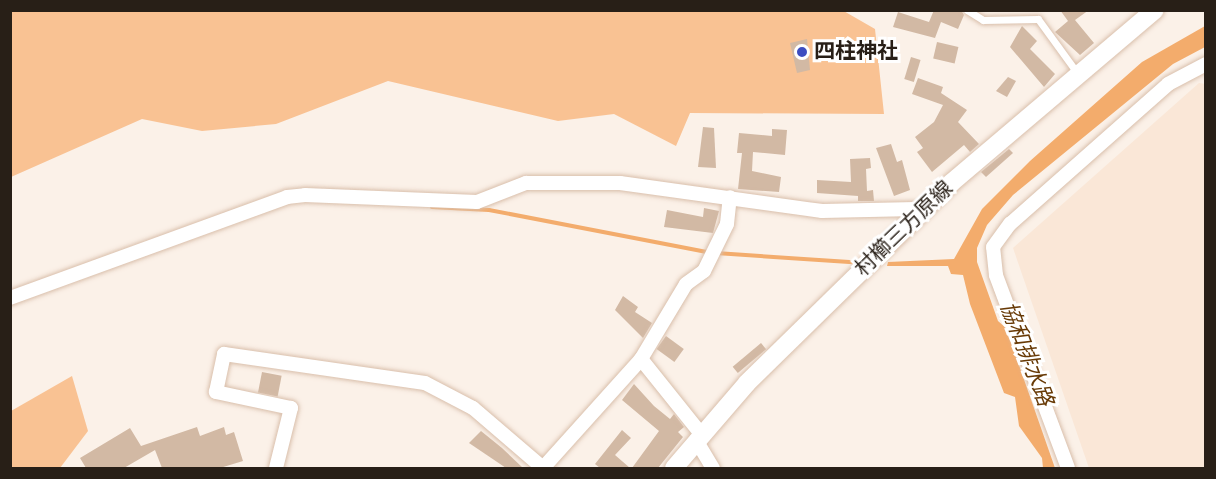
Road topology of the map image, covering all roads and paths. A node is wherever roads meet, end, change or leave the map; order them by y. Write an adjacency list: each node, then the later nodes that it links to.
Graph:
1 (967, 10): 4 (lane)
2 (1155, 10): 4 (main road, 村櫛三方原線)
3 (1206, 64): 13 (street)
4 (1078, 74): 6 (main road, 村櫛三方原線)
5 (730, 197): 6 (street); 7 (street); 8 (street)
6 (921, 212): 9 (main road, 村櫛三方原線)
7 (10, 298)
8 (641, 359): 9 (street); 10 (street)
9 (699, 437): 11 (main road, 村櫛三方原線); 12 (street)
10 (276, 468)
11 (674, 468)
12 (713, 468)
13 (1068, 468)

